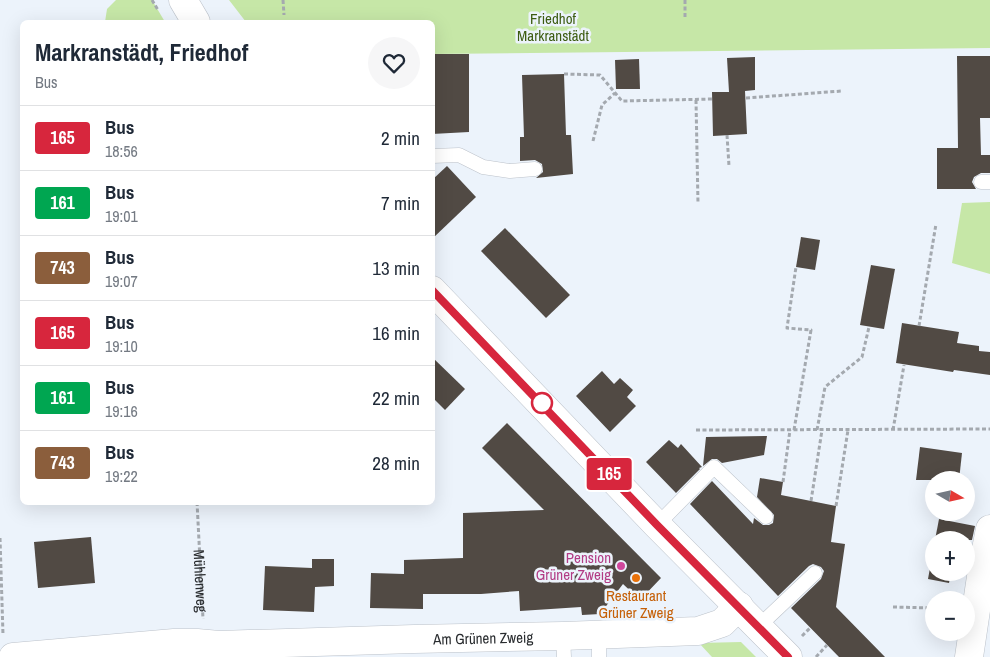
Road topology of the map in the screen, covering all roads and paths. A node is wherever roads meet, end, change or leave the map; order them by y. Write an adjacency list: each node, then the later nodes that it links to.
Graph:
1 (183, 0): 6 (street)
2 (283, 0): 4 (path)
3 (685, 0): 5 (path)
4 (284, 15)
5 (686, 18)
6 (195, 20)
7 (564, 74): 9 (path)
8 (842, 91): 10 (path)
9 (615, 94): 12 (path); 14 (path)
10 (746, 98)
11 (712, 99): 12 (path)
12 (696, 100): 18 (path)
13 (727, 135): 16 (path)
14 (593, 141)
15 (435, 156): 17 (lane)
16 (729, 166)
17 (535, 169)
18 (698, 204)
19 (936, 224): 22 (path)
20 (796, 267): 28 (path)
21 (435, 293): 38 (street)
22 (919, 326)
23 (869, 327): 29 (path)
24 (904, 365): 32 (path)
25 (990, 429): 32 (path)
26 (696, 430): 27 (path)
27 (790, 430): 28 (path); 33 (path)
28 (794, 430): 29 (path)
29 (817, 430): 30 (path)
30 (822, 430): 31 (path); 34 (path)
31 (848, 430): 32 (path); 36 (path)
32 (893, 430)
33 (783, 482)
34 (811, 501)
35 (197, 505): 53 (path, Mühlenweg)
36 (836, 506)
37 (766, 517): 38 (lane)
38 (657, 525): 45 (street)
39 (990, 529): 41 (street)
40 (0, 538): 51 (path)
41 (975, 568)
42 (815, 573): 48 (lane)
43 (975, 574): 44 (street)
44 (984, 604): 57 (street)
45 (738, 606): 48 (street); 49 (street, Am Grünen Zweig)
46 (893, 607): 47 (path)
47 (925, 608)
48 (759, 626): 55 (street)
49 (599, 646): 52 (street, Am Grünen Zweig)
50 (828, 646): 56 (path)
51 (8, 647): 54 (street, Am Grünen Zweig)
52 (564, 647): 53 (street, Am Grünen Zweig)
53 (205, 648): 54 (street, Am Grünen Zweig)
54 (90, 654)
55 (788, 657)
56 (816, 657)
57 (969, 657)

